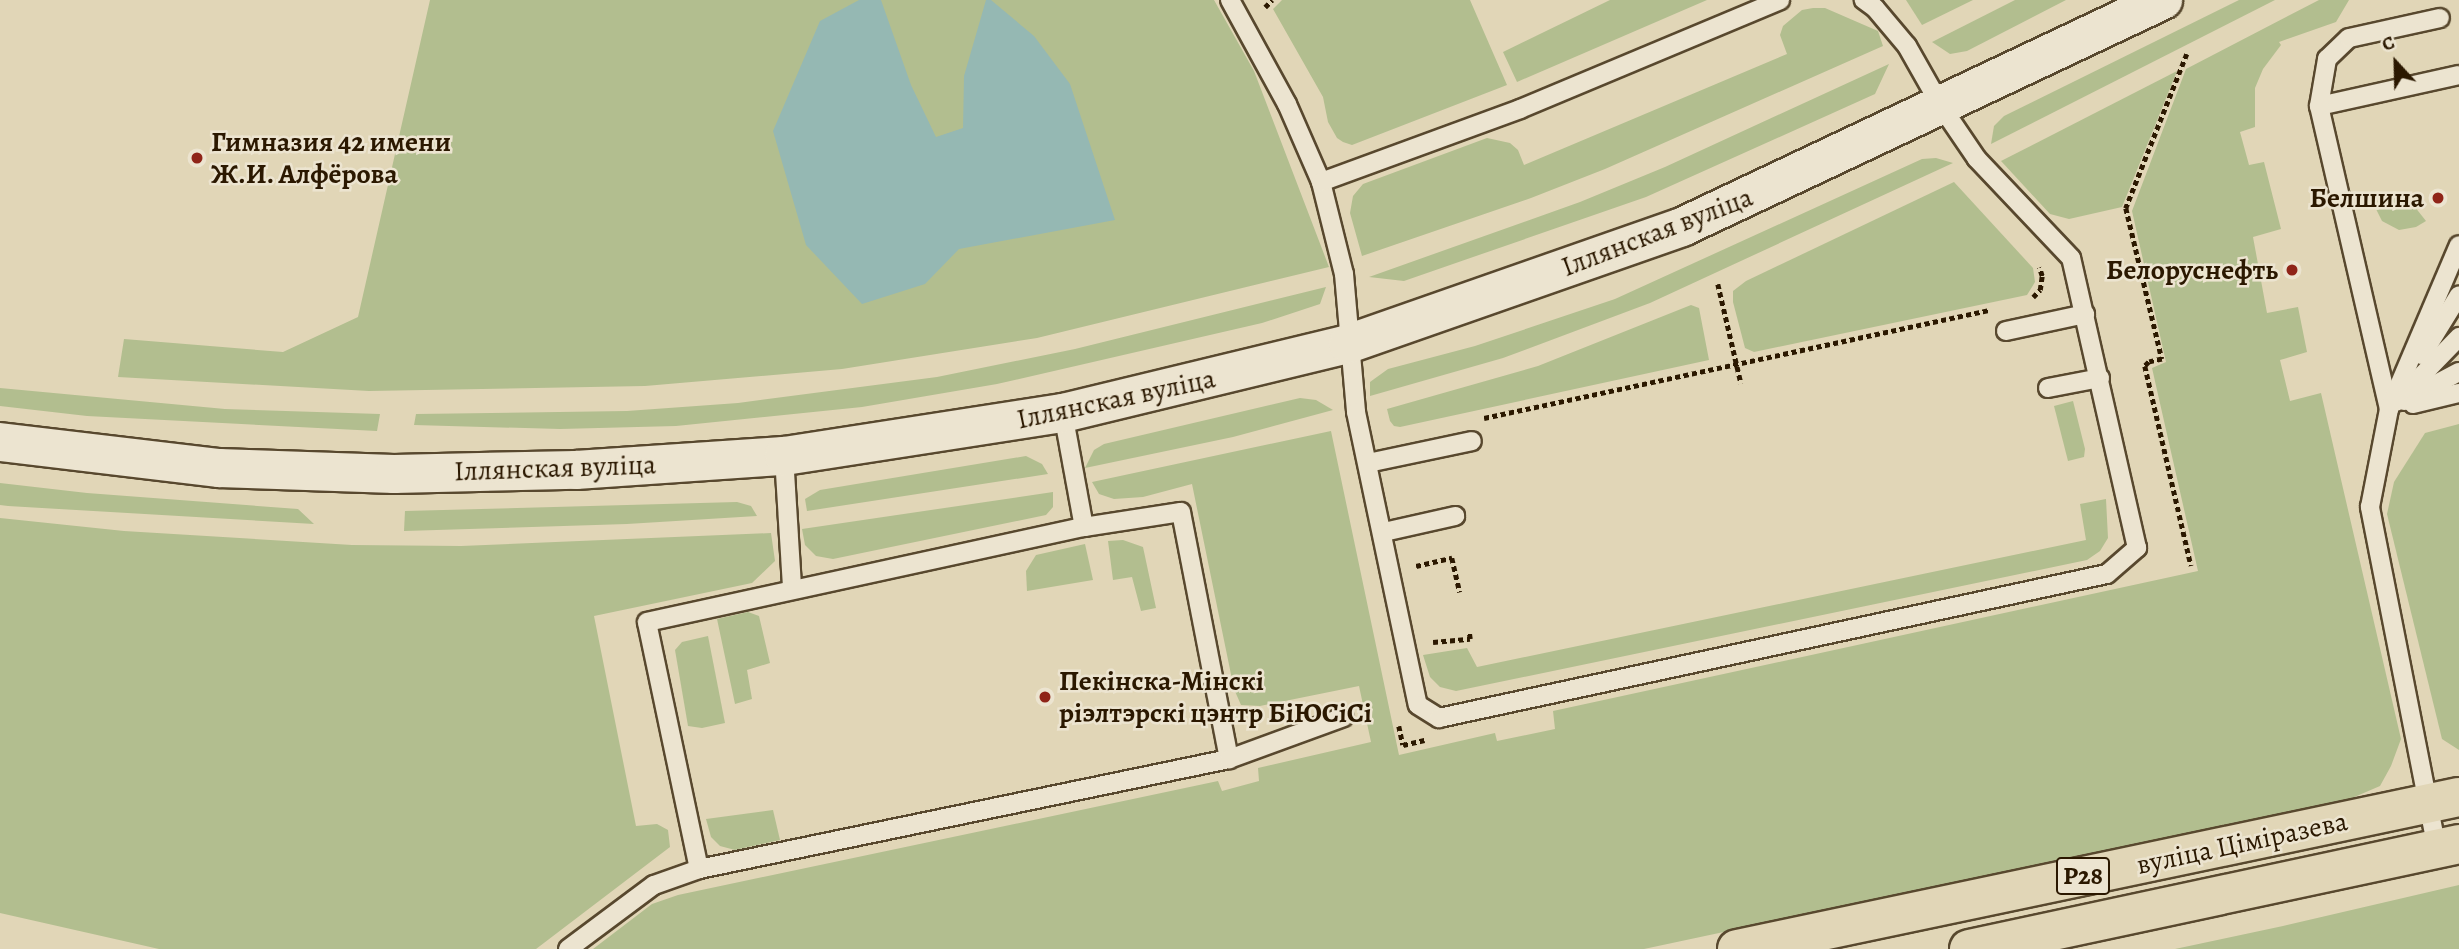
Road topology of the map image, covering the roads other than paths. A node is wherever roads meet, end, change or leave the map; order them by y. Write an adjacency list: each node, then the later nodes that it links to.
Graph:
1 (1230, 0): 9 (lane)
2 (1780, 0): 9 (lane)
3 (1864, 0): 7 (lane)
4 (2162, 0): 7 (street, Іллянская вуліца)
5 (2440, 18): 8 (lane)
6 (2459, 75): 8 (lane)
7 (1941, 106): 12 (lane); 15 (street, Іллянская вуліца)
8 (2319, 107): 20 (lane)
9 (1321, 182): 15 (lane)
10 (2459, 245): 20 (lane)
11 (2459, 295): 20 (lane)
12 (2085, 314): 13 (lane); 17 (lane)
13 (2006, 331)
14 (2459, 337): 20 (lane)
15 (1348, 344): 21 (street, Іллянская вуліца); 25 (lane)
16 (2459, 372): 20 (lane)
17 (2100, 378): 18 (lane); 28 (lane)
18 (2048, 388)
19 (2459, 393): 20 (lane)
20 (2389, 409): 32 (lane)
21 (1063, 413): 24 (street, Іллянская вуліца); 27 (lane)
22 (1472, 441): 25 (lane)
23 (0, 442): 24 (street, Іллянская вуліца)
24 (784, 456): 29 (lane)
25 (1368, 463): 28 (lane)
26 (1455, 516): 28 (lane)
27 (1084, 527): 29 (lane); 31 (lane)
28 (1384, 532)
29 (792, 588): 34 (lane)
30 (1344, 717): 31 (lane)
31 (1229, 759): 34 (lane)
32 (2444, 800): 33 (lane); 36 (main road, вуліца Ціміразева / Р28)
33 (2448, 846): 37 (main road, вуліца Ціміразева / Р28)
34 (699, 869): 35 (lane)
35 (568, 949)
36 (1737, 949)
37 (1969, 949)

